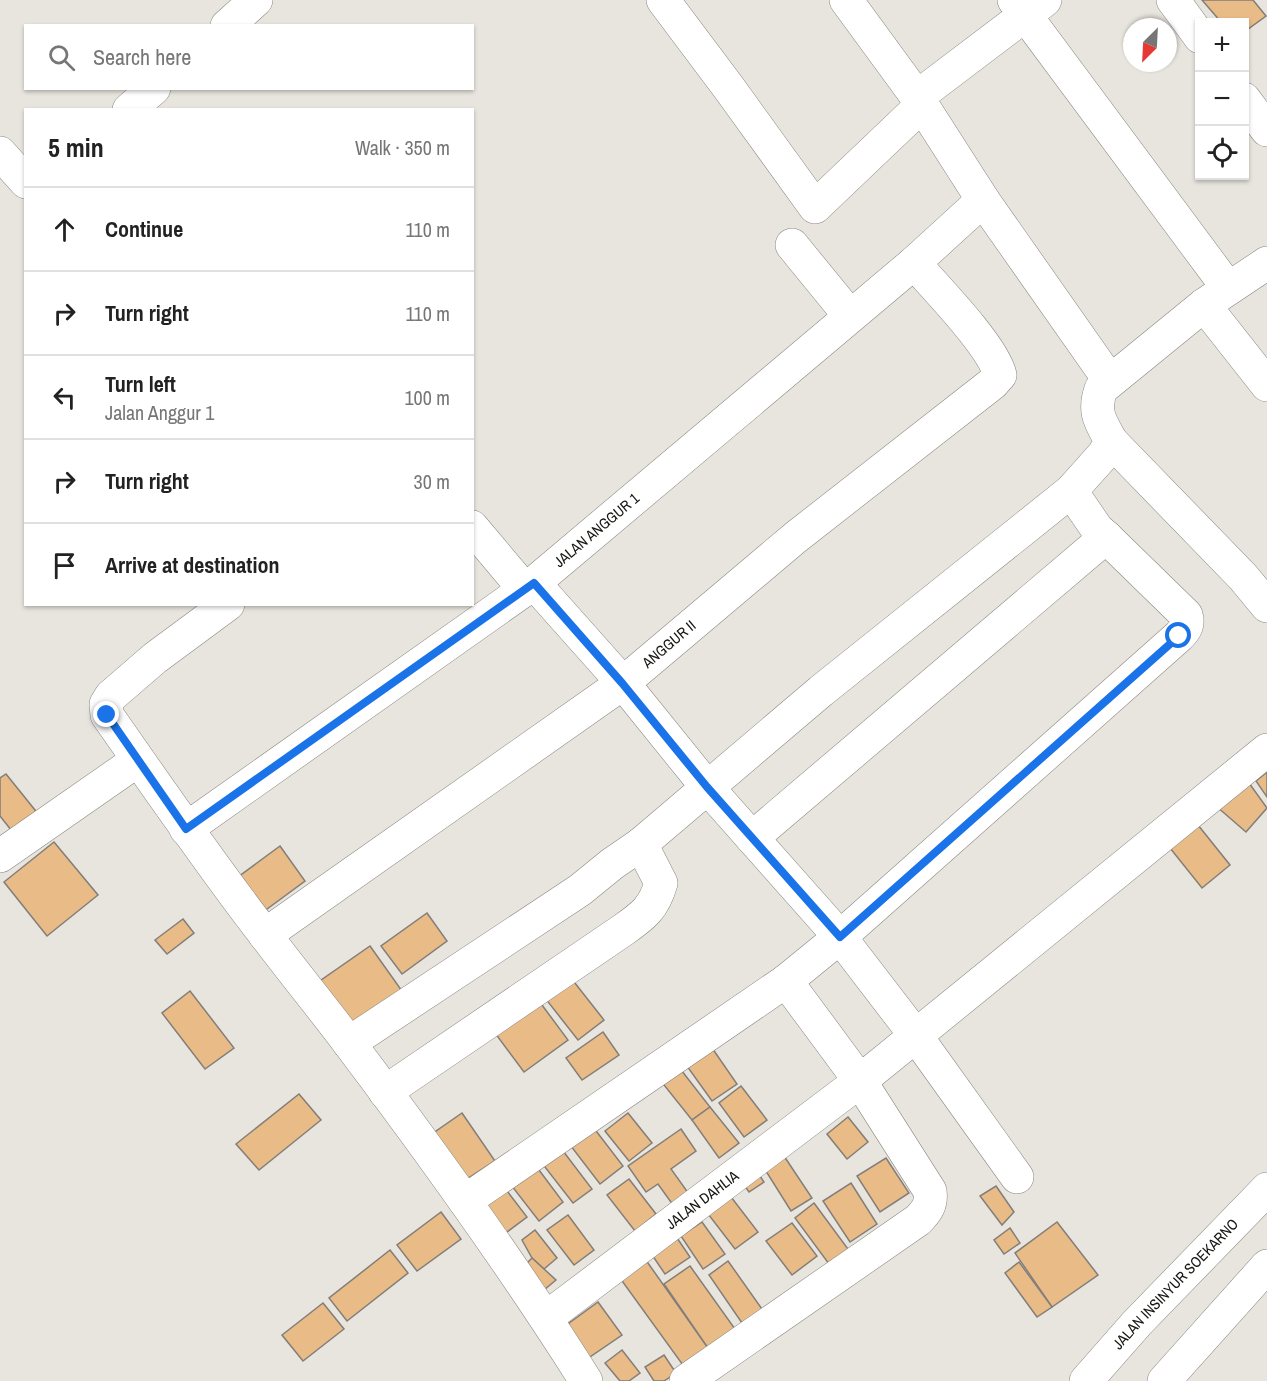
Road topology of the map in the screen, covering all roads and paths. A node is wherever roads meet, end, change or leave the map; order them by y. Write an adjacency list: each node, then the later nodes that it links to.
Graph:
1 (256, 0): 6 (street)
2 (663, 0): 9 (street)
3 (846, 0): 9 (street)
4 (1173, 0): 7 (street)
5 (1028, 5): 9 (street); 19 (street)
6 (229, 24)
7 (1195, 30)
8 (152, 90): 11 (street)
9 (919, 101): 15 (street)
10 (1249, 105): 12 (street)
11 (131, 108)
12 (1267, 130)
13 (0, 153): 14 (street)
14 (24, 180)
15 (983, 200): 17 (street, JALAN ANGGUR 1); 21 (street)
16 (792, 245): 20 (street)
17 (914, 263): 20 (street, JALAN ANGGUR 1); 30 (street, ANGGUR II)
18 (1267, 263): 19 (street)
19 (1216, 296): 21 (street); 22 (street)
20 (850, 316): 27 (street, JALAN ANGGUR 1)
21 (1110, 381): 23 (street)
22 (1267, 385)
23 (1111, 441): 24 (street); 29 (street)
24 (1071, 491): 26 (street); 33 (street)
25 (474, 529): 27 (street)
26 (1106, 537): 35 (street); 39 (street)
27 (530, 586): 30 (street); 34 (street, JALAN ANGGUR 1)
28 (225, 606): 32 (street)
29 (1267, 606)
30 (622, 683): 33 (street); 38 (street, ANGGUR II)
31 (1267, 750): 41 (street, JALAN DAHLIA)
32 (138, 759): 34 (street); 37 (street)
33 (707, 787): 35 (street); 36 (street)
34 (186, 829): 38 (street)
35 (752, 838): 39 (street)
36 (641, 844): 42 (street); 44 (street)
37 (0, 856)
38 (265, 935): 42 (street)
39 (840, 937): 40 (street); 41 (street)
40 (786, 981): 43 (street); 47 (street)
41 (916, 1036): 43 (street, JALAN DAHLIA); 45 (street)
42 (349, 1043): 44 (street)
43 (860, 1082): 49 (street, JALAN DAHLIA); 51 (street)
44 (385, 1092): 47 (street)
45 (1017, 1177)
46 (1267, 1190): 52 (street, JALAN INSINYUR SOEKARNO)
47 (465, 1201): 49 (street)
48 (1267, 1266): 53 (street)
49 (546, 1318): 50 (street)
50 (586, 1381)
51 (686, 1381)
52 (1086, 1381)
53 (1164, 1381)

